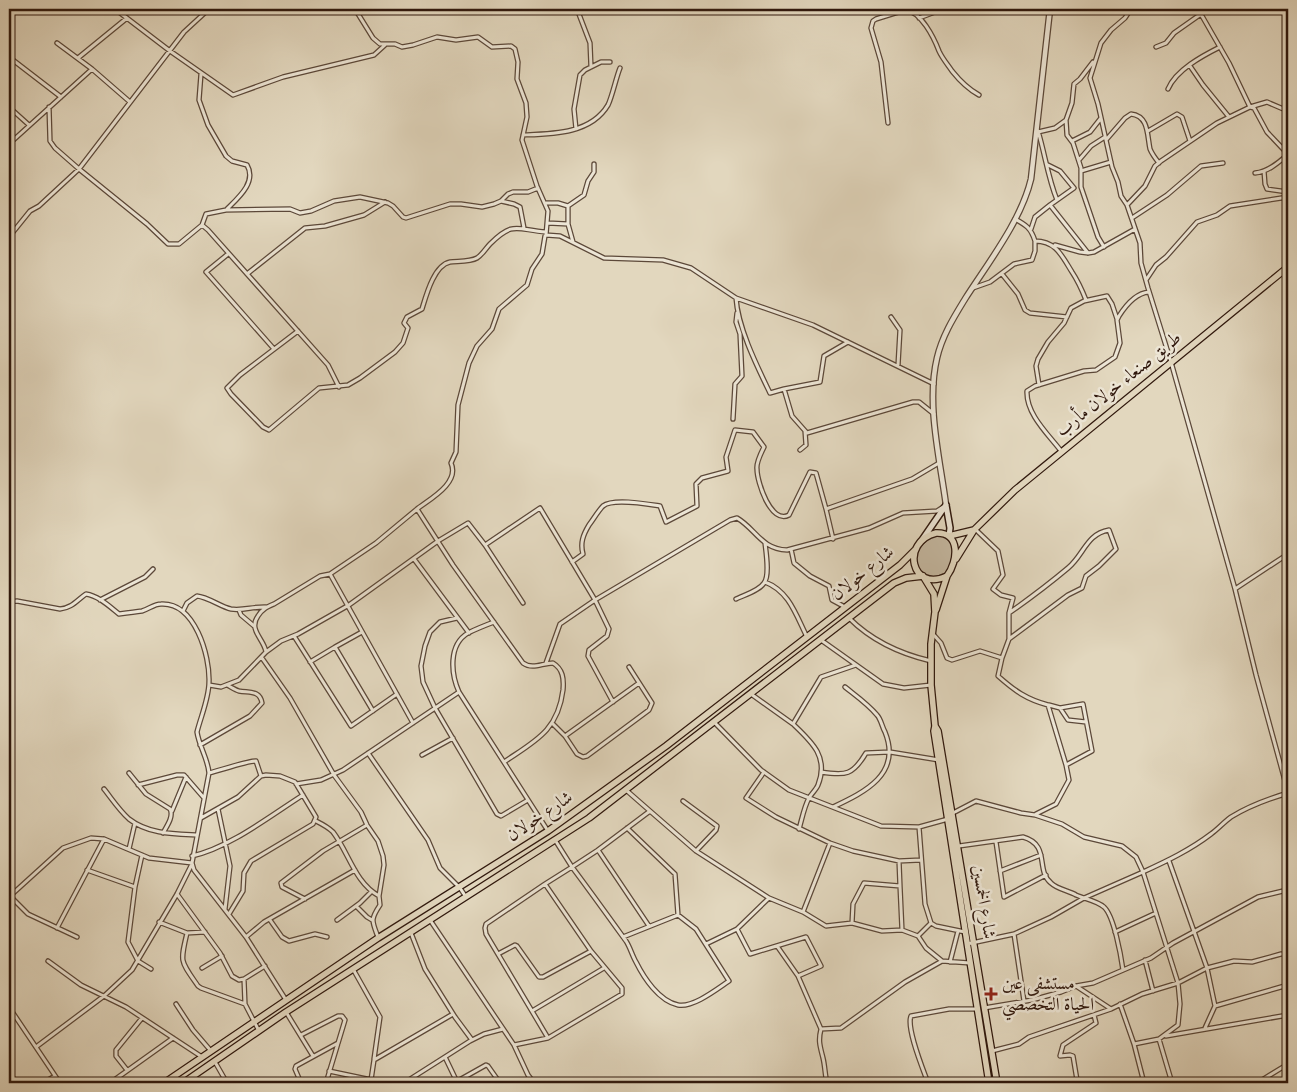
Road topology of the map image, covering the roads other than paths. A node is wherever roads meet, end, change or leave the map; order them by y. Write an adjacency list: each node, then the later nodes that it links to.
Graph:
1 (115, 9): 10 (street)
2 (209, 9): 16 (street)
3 (355, 9): 13 (street)
4 (577, 9): 22 (street)
5 (943, 9): 11 (street)
6 (1050, 9): 40 (street)
7 (1131, 9): 19 (street)
8 (1198, 9): 9 (street)
9 (1201, 14): 14 (street); 15 (street)
10 (127, 18): 16 (street); 18 (street)
11 (919, 18): 27 (street); 37 (street)
12 (57, 43): 18 (street)
13 (385, 45): 25 (street); 42 (street)
14 (1156, 46)
15 (1220, 47): 21 (street); 32 (street)
16 (170, 51): 25 (street); 29 (street)
17 (9, 57): 28 (street)
18 (78, 58): 24 (street)
19 (1094, 60): 35 (street); 36 (street)
20 (610, 62): 22 (street)
21 (1190, 66): 26 (street); 34 (street)
22 (592, 67): 39 (street)
23 (620, 68): 39 (street)
24 (92, 69): 28 (street); 29 (street)
25 (202, 73): 70 (street)
26 (1168, 89)
27 (979, 95)
28 (61, 97): 31 (street)
29 (130, 102): 54 (street)
30 (9, 107): 38 (street)
31 (49, 107): 38 (street); 54 (street)
32 (1250, 107): 33 (street); 34 (street); 47 (street)
33 (1288, 111)
34 (1230, 117): 45 (street)
35 (1101, 118): 43 (street); 44 (street)
36 (1066, 120): 40 (street); 44 (street)
37 (888, 123)
38 (29, 125): 46 (street)
39 (576, 129): 42 (street)
40 (1037, 130): 53 (street); 72 (street)
41 (1148, 132): 43 (street); 45 (street); 50 (street)
42 (523, 135): 59 (street)
43 (1105, 139): 48 (street); 49 (street)
44 (1072, 141): 48 (street)
45 (1190, 141): 50 (street)
46 (9, 144)
47 (1287, 156): 56 (street)
48 (1079, 160): 55 (street)
49 (1111, 162): 55 (street); 68 (street)
50 (1159, 163): 68 (street)
51 (594, 164): 69 (street)
52 (1223, 164): 71 (street)
53 (1048, 165): 60 (street); 63 (street)
54 (79, 170): 75 (street); 80 (street)
55 (1081, 171): 58 (street)
56 (1264, 171): 57 (street); 61 (street)
57 (1255, 173)
58 (1081, 187): 60 (street); 84 (street)
59 (538, 188): 64 (street); 66 (street)
60 (1074, 188): 63 (street)
61 (1288, 192)
62 (1288, 197): 90 (street)
63 (1058, 200): 67 (street)
64 (501, 201): 65 (street); 76 (street)
65 (385, 202): 70 (street); 88 (street)
66 (546, 204): 69 (street); 73 (street)
67 (1050, 205): 77 (street); 86 (street)
68 (1127, 205): 71 (street)
69 (568, 206): 74 (street)
70 (226, 210): 75 (street)
71 (1132, 218): 78 (street)
72 (1015, 220): 77 (street); 91 (street)
73 (548, 223): 74 (street); 79 (street)
74 (568, 224): 82 (street)
75 (202, 225): 85 (street)
76 (524, 228): 79 (street); 106 (street)
77 (1031, 229): 81 (street)
78 (1135, 229): 84 (street); 90 (street)
79 (546, 234): 82 (street); 115 (street)
80 (9, 237)
81 (1034, 240): 83 (street); 89 (street)
82 (573, 242): 93 (street)
83 (1052, 245): 86 (street); 94 (street)
84 (1104, 246): 86 (street)
85 (228, 254): 88 (street); 101 (street)
86 (1088, 254)
87 (1288, 267): 102 (main road, طريق صنعاء خولان مأرب)
88 (246, 274): 99 (street)
89 (1002, 274): 91 (street); 97 (street)
90 (1146, 281): 92 (street)
91 (972, 288): 104 (street)
92 (1149, 292): 98 (street); 102 (street)
93 (736, 298): 95 (street); 100 (street)
94 (1086, 300): 97 (street); 98 (street)
95 (737, 310): 107 (street); 109 (street)
96 (891, 317): 103 (street)
97 (1067, 318): 105 (street)
98 (1117, 320): 105 (street)
99 (298, 331): 101 (street); 106 (street)
100 (849, 342): 103 (street); 107 (street)
101 (274, 349): 106 (street)
102 (1171, 362): 112 (main road, طريق صنعاء خولان مأرب); 135 (street)
103 (898, 365): 104 (street)
104 (935, 384): 108 (street)
105 (1039, 385): 112 (street)
106 (339, 387)
107 (784, 389): 110 (street)
108 (934, 414): 110 (street); 113 (street)
109 (733, 419)
110 (805, 431): 111 (street)
111 (800, 450)
112 (1061, 451): 117 (main road, طريق صنعاء خولان مأرب)
113 (939, 463): 114 (street); 116 (street)
114 (946, 505): 118 (main road); 119 (street); 120 (main road)
115 (417, 509): 121 (street); 131 (street)
116 (826, 509): 119 (street); 129 (street)
117 (974, 530): 118 (main road); 128 (main road, طريق صنعاء خولان مأرب); 147 (street)
118 (950, 536): 120 (main road); 128 (main road)
119 (833, 539): 124 (street)
120 (922, 540): 125 (main road)
121 (438, 541): 123 (street); 127 (street); 150 (street)
122 (765, 543): 124 (street); 134 (street); 137 (street)
123 (485, 545): 129 (street); 140 (street)
124 (791, 549): 143 (street)
125 (915, 550): 132 (main road); 143 (main road, شارع خولان)
126 (1288, 554): 135 (street)
127 (414, 559): 141 (street); 148 (street)
128 (956, 559): 133 (main road)
129 (572, 562): 137 (street)
130 (153, 569): 136 (street)
131 (331, 574): 141 (street); 142 (street)
132 (923, 576): 133 (main road); 146 (main road, شارع الخمسين); 149 (main road, شارع خولان)
133 (947, 576): 146 (main road, شارع الخمسين)
134 (766, 582): 138 (street); 156 (street)
135 (1235, 589): 209 (street)
136 (100, 600): 139 (street); 145 (street)
137 (595, 600): 165 (street); 176 (street)
138 (736, 600)
139 (9, 602)
140 (523, 603)
141 (349, 605): 152 (street); 155 (street)
142 (267, 607): 144 (street); 151 (street)
143 (845, 607): 156 (main road, شارع خولان)
144 (238, 610): 145 (street); 151 (street)
145 (183, 611): 169 (street)
146 (935, 612): 154 (main road, شارع الخمسين)
147 (1009, 613): 157 (street); 157 (street)
148 (457, 618): 153 (street); 178 (street)
149 (850, 618): 158 (main road, شارع خولان); 163 (street)
150 (495, 622): 153 (street); 165 (street)
151 (254, 626): 160 (street)
152 (362, 632): 159 (street); 174 (street)
153 (469, 633): 173 (street)
154 (932, 634): 162 (street); 163 (main road, شارع الخمسين)
155 (294, 636): 160 (street); 164 (street)
156 (807, 637): 190 (main road, شارع خولان)
157 (1010, 639): 162 (street)
158 (821, 640): 166 (street); 175 (main road, شارع خولان)
159 (335, 647): 164 (street); 180 (street)
160 (266, 652): 161 (street)
161 (262, 658): 170 (street); 202 (street)
162 (1002, 658): 177 (street)
163 (931, 661): 171 (main road, شارع الخمسين)
164 (310, 662): 180 (street)
165 (546, 663): 184 (street)
166 (856, 665): 171 (street); 185 (street)
167 (629, 667): 168 (street)
168 (639, 683): 176 (street); 187 (street)
169 (209, 685): 170 (street); 189 (street)
170 (227, 685): 189 (street)
171 (931, 685): 186 (main road, شارع الخمسين)
172 (845, 687): 191 (street)
173 (458, 692): 178 (street); 196 (street)
174 (397, 694): 180 (street); 183 (street)
175 (750, 694): 181 (main road, شارع خولان); 185 (street)
176 (613, 702): 187 (street)
177 (1048, 704): 179 (street); 197 (street)
178 (435, 708): 183 (street); 188 (street)
179 (1060, 708): 182 (street); 182 (street)
180 (373, 711)
181 (714, 722): 194 (main road, شارع خولان); 198 (street)
182 (1086, 722): 197 (street)
183 (413, 723): 192 (street)
184 (553, 724): 187 (street); 196 (street)
185 (793, 724): 199 (street)
186 (935, 726): 195 (main road, شارع الخمسين); 219 (main road, شارع الخمسين)
187 (565, 736)
188 (453, 738): 193 (street); 213 (street)
189 (200, 745): 201 (street)
190 (666, 746): 194 (main road); 229 (main road, شارع خولان)
191 (890, 752): 195 (street); 199 (street); 215 (street)
192 (368, 753): 202 (street); 259 (street)
193 (422, 755)
194 (670, 755): 208 (main road, شارع خولان)
195 (938, 760): 222 (main road, شارع الخمسين)
196 (504, 762): 213 (street)
197 (1066, 765): 220 (street)
198 (764, 772): 212 (street); 228 (street)
199 (821, 772): 212 (street)
200 (130, 773): 206 (street)
201 (209, 773): 203 (street); 211 (street)
202 (334, 775): 205 (street); 225 (street)
203 (261, 776): 205 (street); 216 (street)
204 (186, 777): 206 (street); 211 (street); 218 (street)
205 (296, 784): 210 (street)
206 (138, 785): 218 (street)
207 (104, 789): 224 (street)
208 (626, 790): 217 (street); 233 (main road, شارع خولان)
209 (1288, 792): 247 (street)
210 (303, 795): 223 (street); 236 (street)
211 (204, 798): 221 (street)
212 (809, 798): 215 (street); 228 (street)
213 (528, 800): 229 (street)
214 (683, 801): 241 (street)
215 (832, 808): 226 (street)
216 (218, 809): 221 (street); 236 (street)
217 (650, 811): 227 (street); 241 (street)
218 (172, 812): 230 (street)
219 (953, 813): 220 (street); 238 (main road, شارع الخمسين)
220 (1035, 815): 253 (street)
221 (200, 818): 231 (street)
222 (948, 819): 226 (street); 285 (main road, شارع الخمسين)
223 (316, 821): 234 (street); 272 (street)
224 (136, 823): 230 (street); 239 (street)
225 (367, 826): 234 (street); 263 (street)
226 (919, 827): 245 (street)
227 (627, 828): 240 (street); 273 (street)
228 (799, 829): 237 (street)
229 (548, 831): 259 (main road, شارع خولان)
230 (163, 833): 231 (street)
231 (196, 836): 244 (street)
232 (104, 839): 239 (street); 250 (street); 262 (street)
233 (555, 840): 249 (street); 264 (main road, شارع خولان)
234 (338, 841): 251 (street); 267 (street)
235 (996, 842): 238 (street); 243 (street); 252 (street)
236 (226, 843): 244 (street); 269 (street)
237 (830, 843): 246 (street); 270 (street)
238 (959, 846): 300 (main road, شارع الخمسين)
239 (129, 849): 242 (street)
240 (598, 850): 249 (street); 281 (street)
241 (696, 851): 265 (street)
242 (142, 855): 248 (street); 257 (street)
243 (1041, 855): 252 (street); 254 (street)
244 (192, 856): 248 (street)
245 (921, 860): 246 (street); 280 (street)
246 (899, 861): 256 (street)
247 (1169, 861): 253 (street); 290 (street)
248 (192, 863): 261 (street); 269 (street)
249 (572, 867): 255 (street); 296 (street)
250 (88, 870): 257 (street); 282 (street)
251 (355, 870): 260 (street); 267 (street)
252 (1000, 871): 254 (street)
253 (1143, 872): 266 (street); 271 (street)
254 (1046, 875): 266 (street)
255 (546, 884): 303 (street); 304 (street)
256 (900, 886): 279 (street); 284 (street)
257 (135, 887): 309 (street)
258 (1288, 887): 290 (street)
259 (460, 888): 264 (street); 297 (main road, شارع خولان)
260 (370, 892): 263 (street); 268 (street)
261 (177, 894): 278 (street); 287 (street)
262 (9, 896): 282 (street)
263 (379, 896): 276 (street)
264 (466, 897): 277 (main road, شارع خولان)
265 (769, 898): 270 (street); 283 (street)
266 (1084, 898): 289 (street); 291 (street)
267 (305, 899): 274 (street)
268 (356, 906): 275 (street); 276 (street)
269 (225, 910): 272 (street)
270 (803, 912): 279 (street)
271 (1156, 913): 289 (street); 302 (street)
272 (229, 914): 294 (street)
273 (678, 915): 281 (street); 298 (street)
274 (270, 920): 294 (street); 295 (street)
275 (337, 920)
276 (372, 920): 297 (street)
277 (430, 920): 288 (main road, شارع خولان); 345 (street)
278 (160, 922): 286 (street); 309 (street)
279 (852, 923): 284 (street)
280 (931, 923): 285 (street); 292 (street)
281 (649, 926): 296 (street)
282 (57, 928): 293 (street)
283 (737, 929): 298 (street); 301 (street)
284 (902, 930): 292 (street)
285 (962, 931): 299 (main road, شارع الخمسين); 311 (street)
286 (187, 932): 287 (street); 330 (street)
287 (205, 932): 306 (street)
288 (411, 932): 318 (main road, شارع خولان); 339 (street)
289 (1115, 932): 319 (street)
290 (1195, 932): 302 (street); 316 (street)
291 (1014, 934): 300 (street); 328 (street)
292 (918, 936): 310 (street)
293 (77, 937)
294 (246, 937): 313 (street)
295 (327, 937)
296 (623, 937): 298 (street)
297 (378, 938): 327 (main road, شارع خولان)
298 (706, 944)
299 (967, 944): 300 (street); 312 (main road, شارع الخمسين)
300 (974, 944): 334 (main road, شارع الخمسين)
301 (777, 946): 320 (street); 320 (street)
302 (1166, 947): 307 (street); 322 (street)
303 (591, 951): 304 (street); 315 (street)
304 (498, 954): 337 (street)
305 (1288, 954): 316 (street)
306 (222, 956): 314 (street); 321 (street)
307 (1145, 960): 319 (street); 325 (street)
308 (48, 961): 326 (street)
309 (138, 961): 317 (street); 326 (street)
310 (942, 962): 311 (street); 346 (street)
311 (950, 962): 312 (street)
312 (970, 963): 335 (main road, شارع الخمسين)
313 (264, 966): 321 (street); 327 (street)
314 (202, 968)
315 (604, 968): 337 (street); 353 (street)
316 (1207, 968): 322 (street); 332 (street)
317 (151, 969)
318 (353, 969): 338 (main road, شارع خولان); 365 (street)
319 (1123, 970): 324 (street)
320 (798, 976): 346 (street)
321 (244, 979): 330 (street)
322 (1178, 983): 325 (street); 350 (street)
323 (1288, 985): 332 (street)
324 (1076, 986): 328 (street); 336 (street)
325 (1152, 991): 331 (street)
326 (104, 996): 342 (street); 359 (street)
327 (286, 1000): 343 (main road, شارع خولان)
328 (1024, 1001): 334 (street)
329 (176, 1004): 360 (street)
330 (245, 1004): 343 (street)
331 (1120, 1004): 336 (street); 357 (street)
332 (1215, 1006): 344 (street)
333 (9, 1007): 359 (street)
334 (984, 1008): 348 (main road, شارع الخمسين)
335 (977, 1009): 351 (main road, شارع الخمسين); 390 (street)
336 (1111, 1009): 340 (street)
337 (532, 1011): 353 (street)
338 (286, 1012): 347 (main road, شارع خولان); 349 (street)
339 (453, 1014): 355 (street); 365 (street)
340 (1094, 1015): 361 (street); 393 (street)
341 (1288, 1015): 344 (street)
342 (142, 1018): 352 (street); 368 (street)
343 (254, 1022): 347 (street); 360 (main road, شارع خولان)
344 (1205, 1028): 350 (street)
345 (502, 1029): 355 (street); 358 (street)
346 (821, 1029): 389 (street)
347 (259, 1032): 366 (main road, شارع خولان)
348 (988, 1035): 351 (main road); 361 (main road, شارع الخمسين)
349 (301, 1036): 356 (street); 362 (street)
350 (1165, 1036): 354 (street)
351 (981, 1037): 391 (main road, شارع الخمسين)
352 (173, 1038): 364 (street); 368 (street)
353 (548, 1038): 358 (street)
354 (1159, 1039): 357 (street); 395 (street)
355 (472, 1040): 363 (street)
356 (338, 1043): 362 (street); 369 (street)
357 (1134, 1044): 394 (street)
358 (514, 1045): 388 (street)
359 (36, 1047): 371 (street)
360 (212, 1051): 364 (main road, شارع خولان)
361 (992, 1051): 392 (main road, شارع الخمسين)
362 (313, 1056): 381 (street)
363 (445, 1057): 385 (street); 386 (street)
364 (202, 1058): 378 (main road, شارع خولان)
365 (374, 1060): 373 (street)
366 (215, 1062): 379 (main road, شارع خولان); 380 (street)
367 (1288, 1064): 396 (street)
368 (127, 1070): 377 (street)
369 (329, 1071): 372 (street); 382 (street)
370 (9, 1073): 374 (street)
371 (55, 1076): 375 (street); 376 (street)
372 (354, 1077): 373 (street); 383 (street)
373 (371, 1080): 384 (street)
374 (17, 1083)
375 (43, 1083)
376 (60, 1083)
377 (110, 1083)
378 (164, 1083)
379 (184, 1083)
380 (227, 1083)
381 (300, 1083)
382 (326, 1083)
383 (353, 1083)
384 (386, 1083)
385 (404, 1083)
386 (456, 1083): 387 (street)
387 (500, 1083)
388 (534, 1083)
389 (827, 1083)
390 (928, 1083)
391 (988, 1083)
392 (997, 1083)
393 (1076, 1083)
394 (1144, 1083)
395 (1172, 1083)
396 (1257, 1083)

